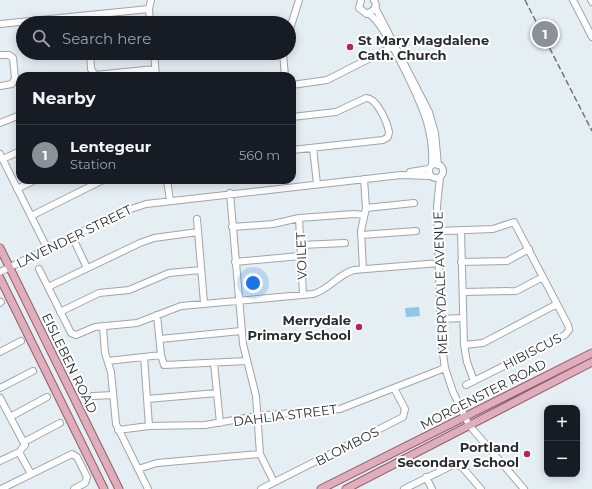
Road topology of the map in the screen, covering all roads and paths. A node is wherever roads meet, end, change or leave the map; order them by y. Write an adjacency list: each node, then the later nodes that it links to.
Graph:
1 (151, 0): 8 (street)
2 (299, 0): 12 (street)
3 (355, 0): 6 (street)
4 (374, 0): 7 (street, MERRYDALE AVENUE)
5 (575, 1): 15 (street)
6 (360, 3): 9 (street, MERRYDALE AVENUE)
7 (376, 7): 9 (street); 28 (street, MERRYDALE AVENUE)
8 (149, 9): 10 (street); 11 (street)
9 (369, 14): 16 (street, MERRYDALE AVENUE)
10 (79, 16)
11 (150, 16)
12 (294, 16)
13 (16, 22): 14 (street)
14 (0, 24)
15 (592, 37)
16 (392, 47): 26 (street); 28 (street, MERRYDALE AVENUE)
17 (0, 56): 27 (street)
18 (90, 60): 22 (street)
19 (154, 60): 21 (street)
20 (284, 60): 25 (street)
21 (155, 69): 23 (street); 24 (street)
22 (93, 72)
23 (125, 72)
24 (155, 72)
25 (285, 72)
26 (296, 84)
27 (0, 86)
28 (418, 94): 36 (street, MERRYDALE AVENUE)
29 (16, 117): 31 (street)
30 (296, 117): 32 (street)
31 (0, 123)
32 (312, 148): 33 (street); 42 (street)
33 (296, 150)
34 (16, 152): 35 (street)
35 (1, 156): 43 (street)
36 (432, 170): 37 (street, LAVENDER STREET); 37 (street, MERRYDALE AVENUE); 38 (street, LAVENDER STREET); 45 (street, MERRYDALE AVENUE)
37 (440, 177): 45 (street, MERRYDALE AVENUE)
38 (364, 179): 42 (street, LAVENDER STREET); 48 (street)
39 (27, 184): 43 (street)
40 (95, 184): 50 (street)
41 (168, 184): 46 (street)
42 (317, 184): 44 (street, LAVENDER STREET)
43 (17, 189): 50 (street)
44 (230, 193): 46 (street, LAVENDER STREET); 53 (street)
45 (438, 194): 56 (street, MERRYDALE AVENUE)
46 (170, 200): 58 (street, LAVENDER STREET)
47 (414, 203): 48 (street)
48 (366, 208): 49 (street)
49 (364, 215): 51 (street); 59 (street)
50 (31, 216): 63 (street)
51 (299, 218): 53 (street); 61 (street, VOILET)
52 (197, 219): 57 (street)
53 (232, 227): 66 (street)
54 (461, 230): 56 (street, HIBISCUS); 64 (street, HIBISCUS); 67 (street)
55 (416, 231): 59 (street)
56 (438, 231): 68 (street, MERRYDALE AVENUE)
57 (198, 232): 70 (street); 73 (street)
58 (72, 236): 63 (street, LAVENDER STREET); 70 (street)
59 (361, 236): 72 (street)
60 (346, 243): 61 (street)
61 (301, 245): 65 (street, VOILET)
62 (0, 248): 69 (main road, EISLEBEN ROAD)
63 (47, 248): 69 (street, LAVENDER STREET)
64 (529, 249): 67 (street); 75 (street, HIBISCUS)
65 (300, 256): 66 (street); 79 (street, VOILET)
66 (235, 262): 80 (street)
67 (461, 262): 78 (street)
68 (439, 263): 72 (street); 86 (street, MERRYDALE AVENUE)
69 (10, 268): 74 (street, LAVENDER STREET); 131 (main road, EISLEBEN ROAD)
70 (87, 268): 77 (street)
71 (39, 269): 77 (street)
72 (363, 269): 79 (street)
73 (201, 270): 81 (street); 83 (street)
74 (0, 272)
75 (543, 277): 78 (street); 82 (street, HIBISCUS)
76 (0, 278): 130 (main road, EISLEBEN ROAD)
77 (48, 287): 83 (street)
78 (462, 292): 85 (street)
79 (303, 295): 80 (street)
80 (239, 301): 81 (street); 88 (street)
81 (204, 303): 84 (street)
82 (557, 304): 91 (street); 102 (street, HIBISCUS)
83 (60, 312): 87 (street)
84 (157, 315): 87 (street); 89 (street)
85 (463, 318): 86 (street); 91 (street)
86 (440, 319): 100 (street, MERRYDALE AVENUE)
87 (103, 326): 97 (street)
88 (241, 331): 89 (street); 96 (street)
89 (160, 339): 94 (street)
90 (21, 340): 92 (street)
91 (464, 345): 102 (street)
92 (0, 352)
93 (592, 353): 113 (main road, MORGENSTER ROAD)
94 (161, 355): 95 (street); 98 (street)
95 (144, 356): 97 (street); 111 (street)
96 (247, 360): 98 (street); 112 (street)
97 (108, 361): 107 (street)
98 (214, 362): 106 (street)
99 (592, 362): 118 (main road, MORGENSTER ROAD)
100 (445, 368): 105 (street, DAHLIA STREET); 113 (street, MERRYDALE AVENUE)
101 (33, 371): 104 (street)
102 (474, 381): 103 (street)
103 (466, 385)
104 (0, 388)
105 (394, 388): 112 (street, DAHLIA STREET); 127 (street, BLOMBOS)
106 (217, 393): 111 (street); 116 (street)
107 (113, 395): 108 (street); 119 (street)
108 (93, 396)
109 (47, 397): 114 (street)
110 (0, 398): 114 (street)
111 (147, 399): 117 (street)
112 (257, 416): 116 (street, DAHLIA STREET); 122 (street)
113 (464, 416): 118 (street, MERRYDALE AVENUE); 134 (main road, MORGENSTER ROAD)
114 (10, 417): 120 (street)
115 (60, 423): 120 (street)
116 (220, 423): 117 (street, DAHLIA STREET)
117 (149, 426): 119 (street, DAHLIA STREET)
118 (469, 426): 135 (main road, MORGENSTER ROAD); 139 (street, MERRYDALE AVENUE)
119 (118, 430): 124 (street)
120 (24, 442): 121 (street)
121 (19, 452): 123 (street); 125 (street)
122 (260, 454): 124 (street); 127 (street)
123 (0, 461)
124 (138, 469): 132 (street)
125 (31, 474): 128 (street); 129 (street)
126 (426, 477): 136 (street); 137 (street); 138 (street)
127 (274, 482): 133 (street, BLOMBOS)
128 (1, 489)
129 (74, 489)
130 (104, 489)
131 (119, 489)
132 (148, 489)
133 (261, 489)
134 (321, 489)
135 (346, 489)
136 (404, 489)
137 (432, 489)
138 (481, 489)
139 (524, 489)

